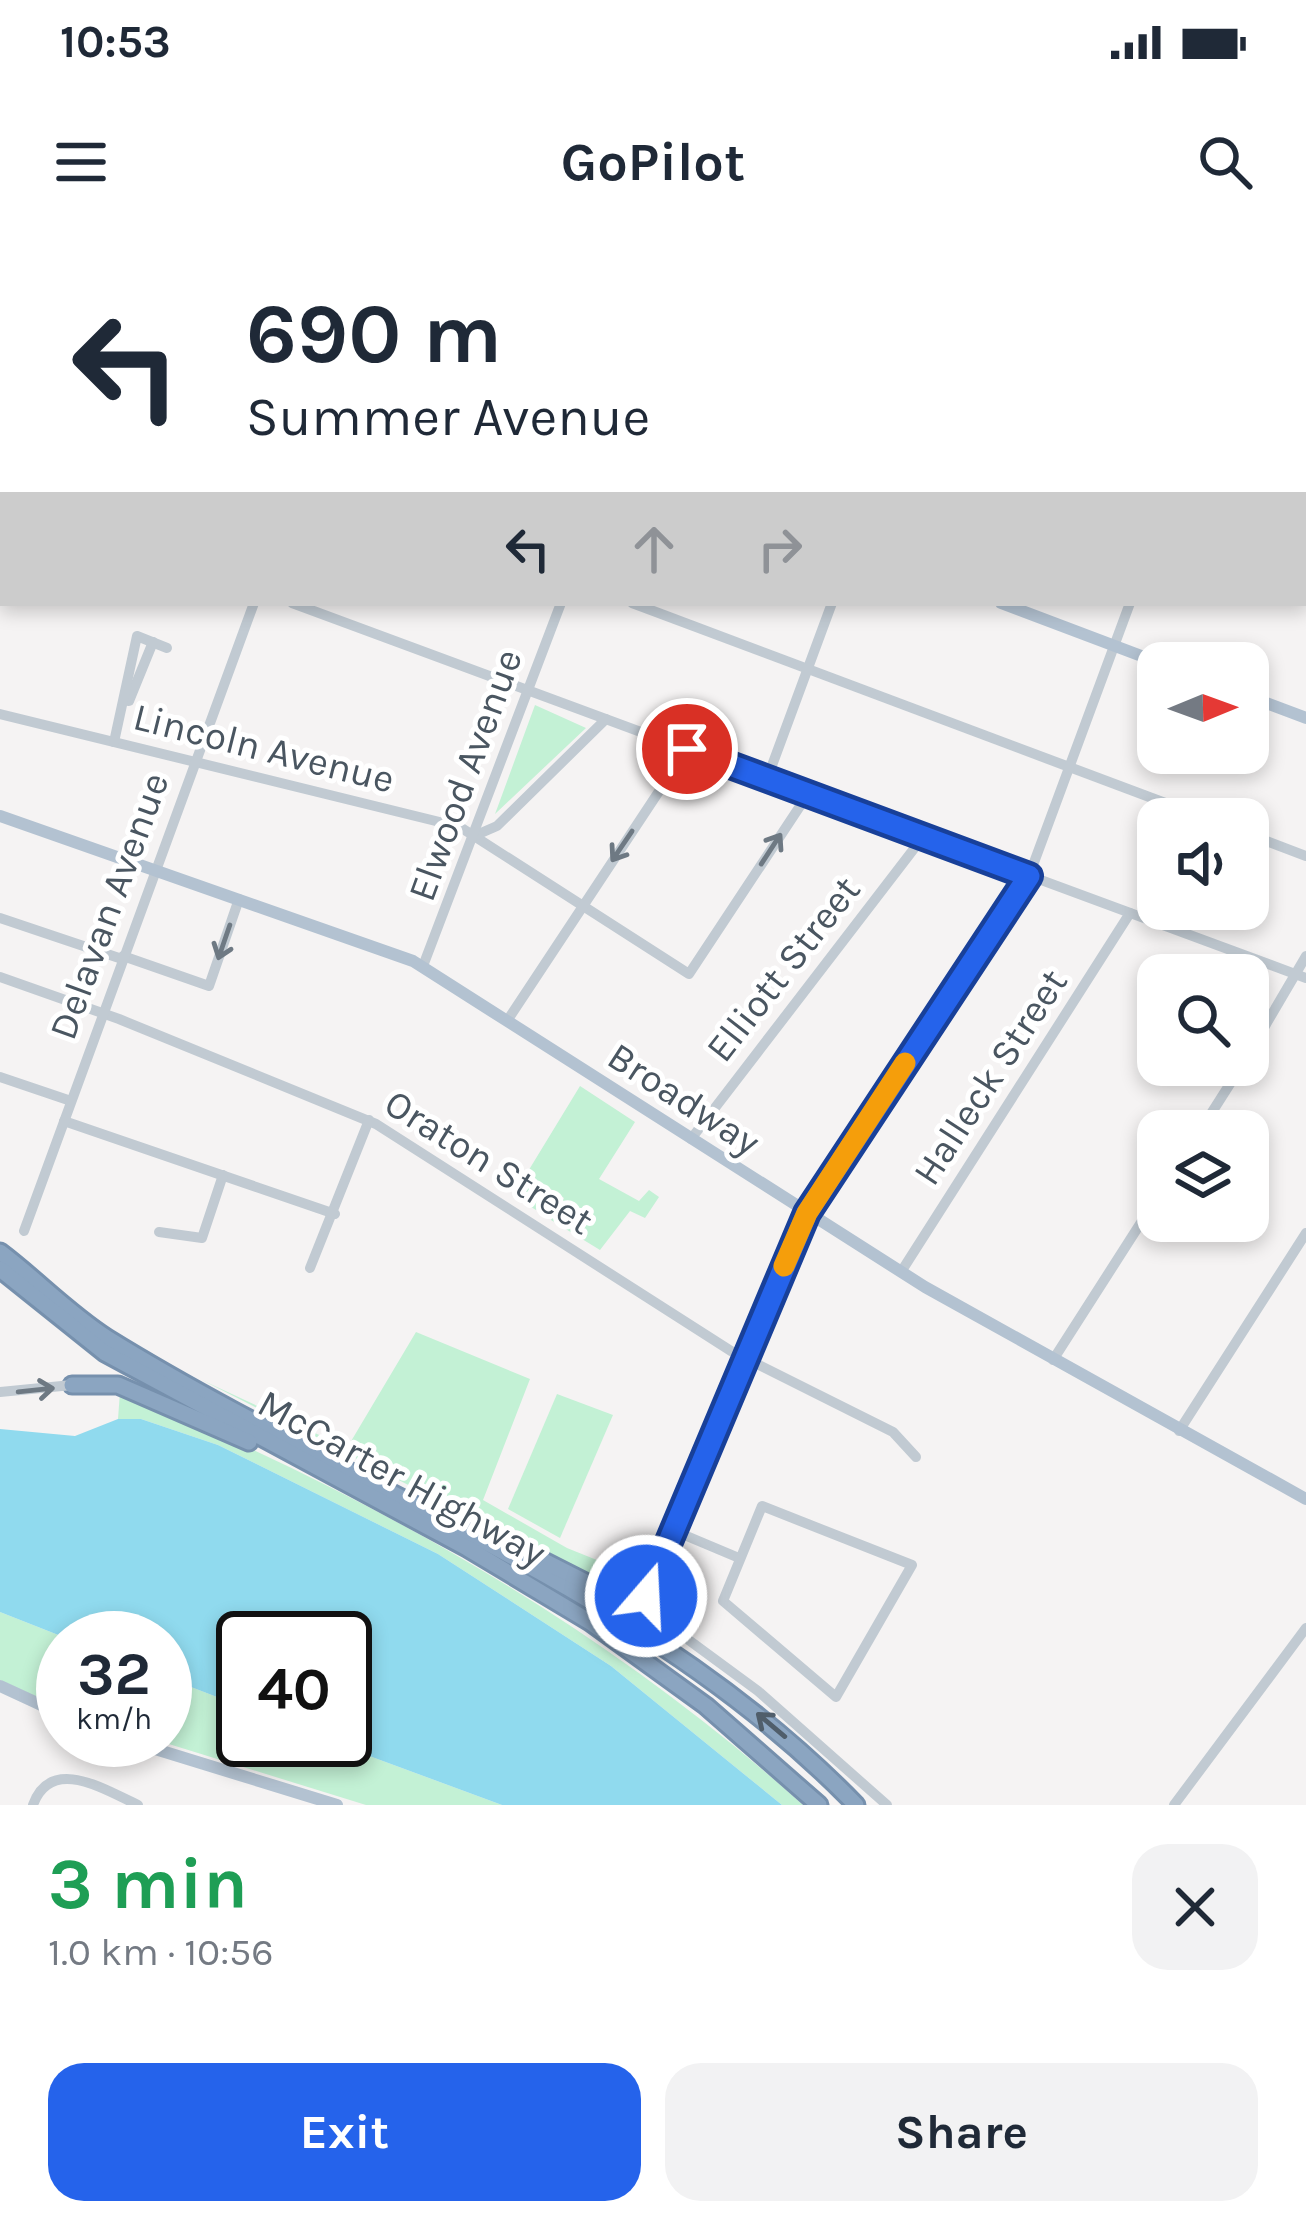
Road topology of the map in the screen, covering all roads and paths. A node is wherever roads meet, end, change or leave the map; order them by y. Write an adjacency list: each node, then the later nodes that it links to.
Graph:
1 (253, 606): 19 (street, Delavan Avenue)
2 (300, 606): 12 (street)
3 (560, 606): 12 (street, Elwood Avenue)
4 (640, 606): 11 (street)
5 (831, 606): 11 (street)
6 (1009, 606): 8 (main road)
7 (1129, 606): 8 (street)
8 (1114, 646): 10 (main road); 20 (street)
9 (167, 648): 17 (street)
10 (1137, 654)
11 (806, 668): 20 (street); 21 (street)
12 (528, 691): 16 (street); 25 (street, Elwood Avenue)
13 (1269, 704): 15 (main road)
14 (0, 714): 17 (street, Lincoln Avenue)
15 (1306, 718)
16 (607, 719): 18 (street); 25 (street)
17 (114, 742): 19 (street, Lincoln Avenue)
18 (687, 749): 21 (street); 32 (street, one-way to 32)
19 (194, 762): 25 (street, Lincoln Avenue); 29 (street, Delavan Avenue)
20 (1068, 766): 23 (street); 30 (street)
21 (767, 779): 22 (street)
22 (808, 794): 26 (street); 32 (street, Lincoln Avenue, one-way to 22)
23 (1153, 798)
24 (0, 816): 29 (main road, Broadway)
25 (474, 836): 32 (street, Lincoln Avenue); 37 (street, Elwood Avenue)
26 (923, 837): 30 (street); 47 (street, Elliott Street)
27 (1269, 842): 28 (street)
28 (1306, 856)
29 (154, 870): 31 (main road, Broadway); 36 (street, Delavan Avenue)
30 (1029, 876): 33 (street); 49 (street)
31 (239, 899): 36 (street, one-way to 36); 37 (main road, Broadway)
32 (582, 906): 41 (street)
33 (1130, 913): 39 (street); 59 (street, Halleck Street)
34 (0, 918): 36 (street)
35 (1306, 956): 39 (street)
36 (123, 957): 40 (street, Delavan Avenue)
37 (423, 966): 41 (main road, Broadway)
38 (0, 977): 40 (street, Oraton Street)
39 (1302, 977): 42 (street)
40 (103, 1013): 44 (street, Delavan Avenue); 46 (street, Oraton Street)
41 (507, 1021): 47 (main road, Broadway)
42 (1269, 1025)
43 (0, 1077): 44 (street)
44 (71, 1101): 45 (street, Delavan Avenue)
45 (64, 1120): 48 (street); 52 (street, Delavan Avenue)
46 (369, 1120): 50 (street); 60 (street, Oraton Street)
47 (691, 1138): 49 (main road, Broadway)
48 (224, 1175): 50 (street); 53 (street)
49 (807, 1213): 59 (main road, Broadway); 60 (street)
50 (335, 1214): 57 (street)
51 (1137, 1229): 61 (street)
52 (24, 1231)
53 (159, 1232)
54 (1306, 1232): 56 (street)
55 (0, 1252): 67 (highway)
56 (1301, 1252): 64 (street)
57 (310, 1268)
58 (0, 1269): 68 (highway, McCarter Highway)
59 (901, 1272): 61 (main road, Broadway)
60 (743, 1359): 65 (street, Oraton Street); 69 (street)
61 (1054, 1360): 64 (main road, Broadway)
62 (72, 1385): 63 (street, one-way to 62); 68 (highway)
63 (0, 1392)
64 (1179, 1431): 66 (main road, Broadway)
65 (916, 1457)
66 (1306, 1499)
67 (423, 1507): 72 (highway); 83 (highway, one-way to 67)
68 (403, 1514): 79 (highway, McCarter Highway)
69 (670, 1529): 70 (street); 71 (street)
70 (740, 1558): 70 (street)
71 (650, 1575): 72 (highway); 73 (street)
72 (606, 1591): 73 (highway)
73 (664, 1622): 84 (street)
74 (1306, 1628): 85 (street)
75 (0, 1687): 76 (main road)
76 (36, 1702)
77 (192, 1762): 78 (main road)
78 (314, 1802): 82 (main road)
79 (818, 1804)
80 (33, 1805): 81 (street)
81 (138, 1805)
82 (337, 1805)
83 (856, 1805)
84 (887, 1805)
85 (1174, 1805)

